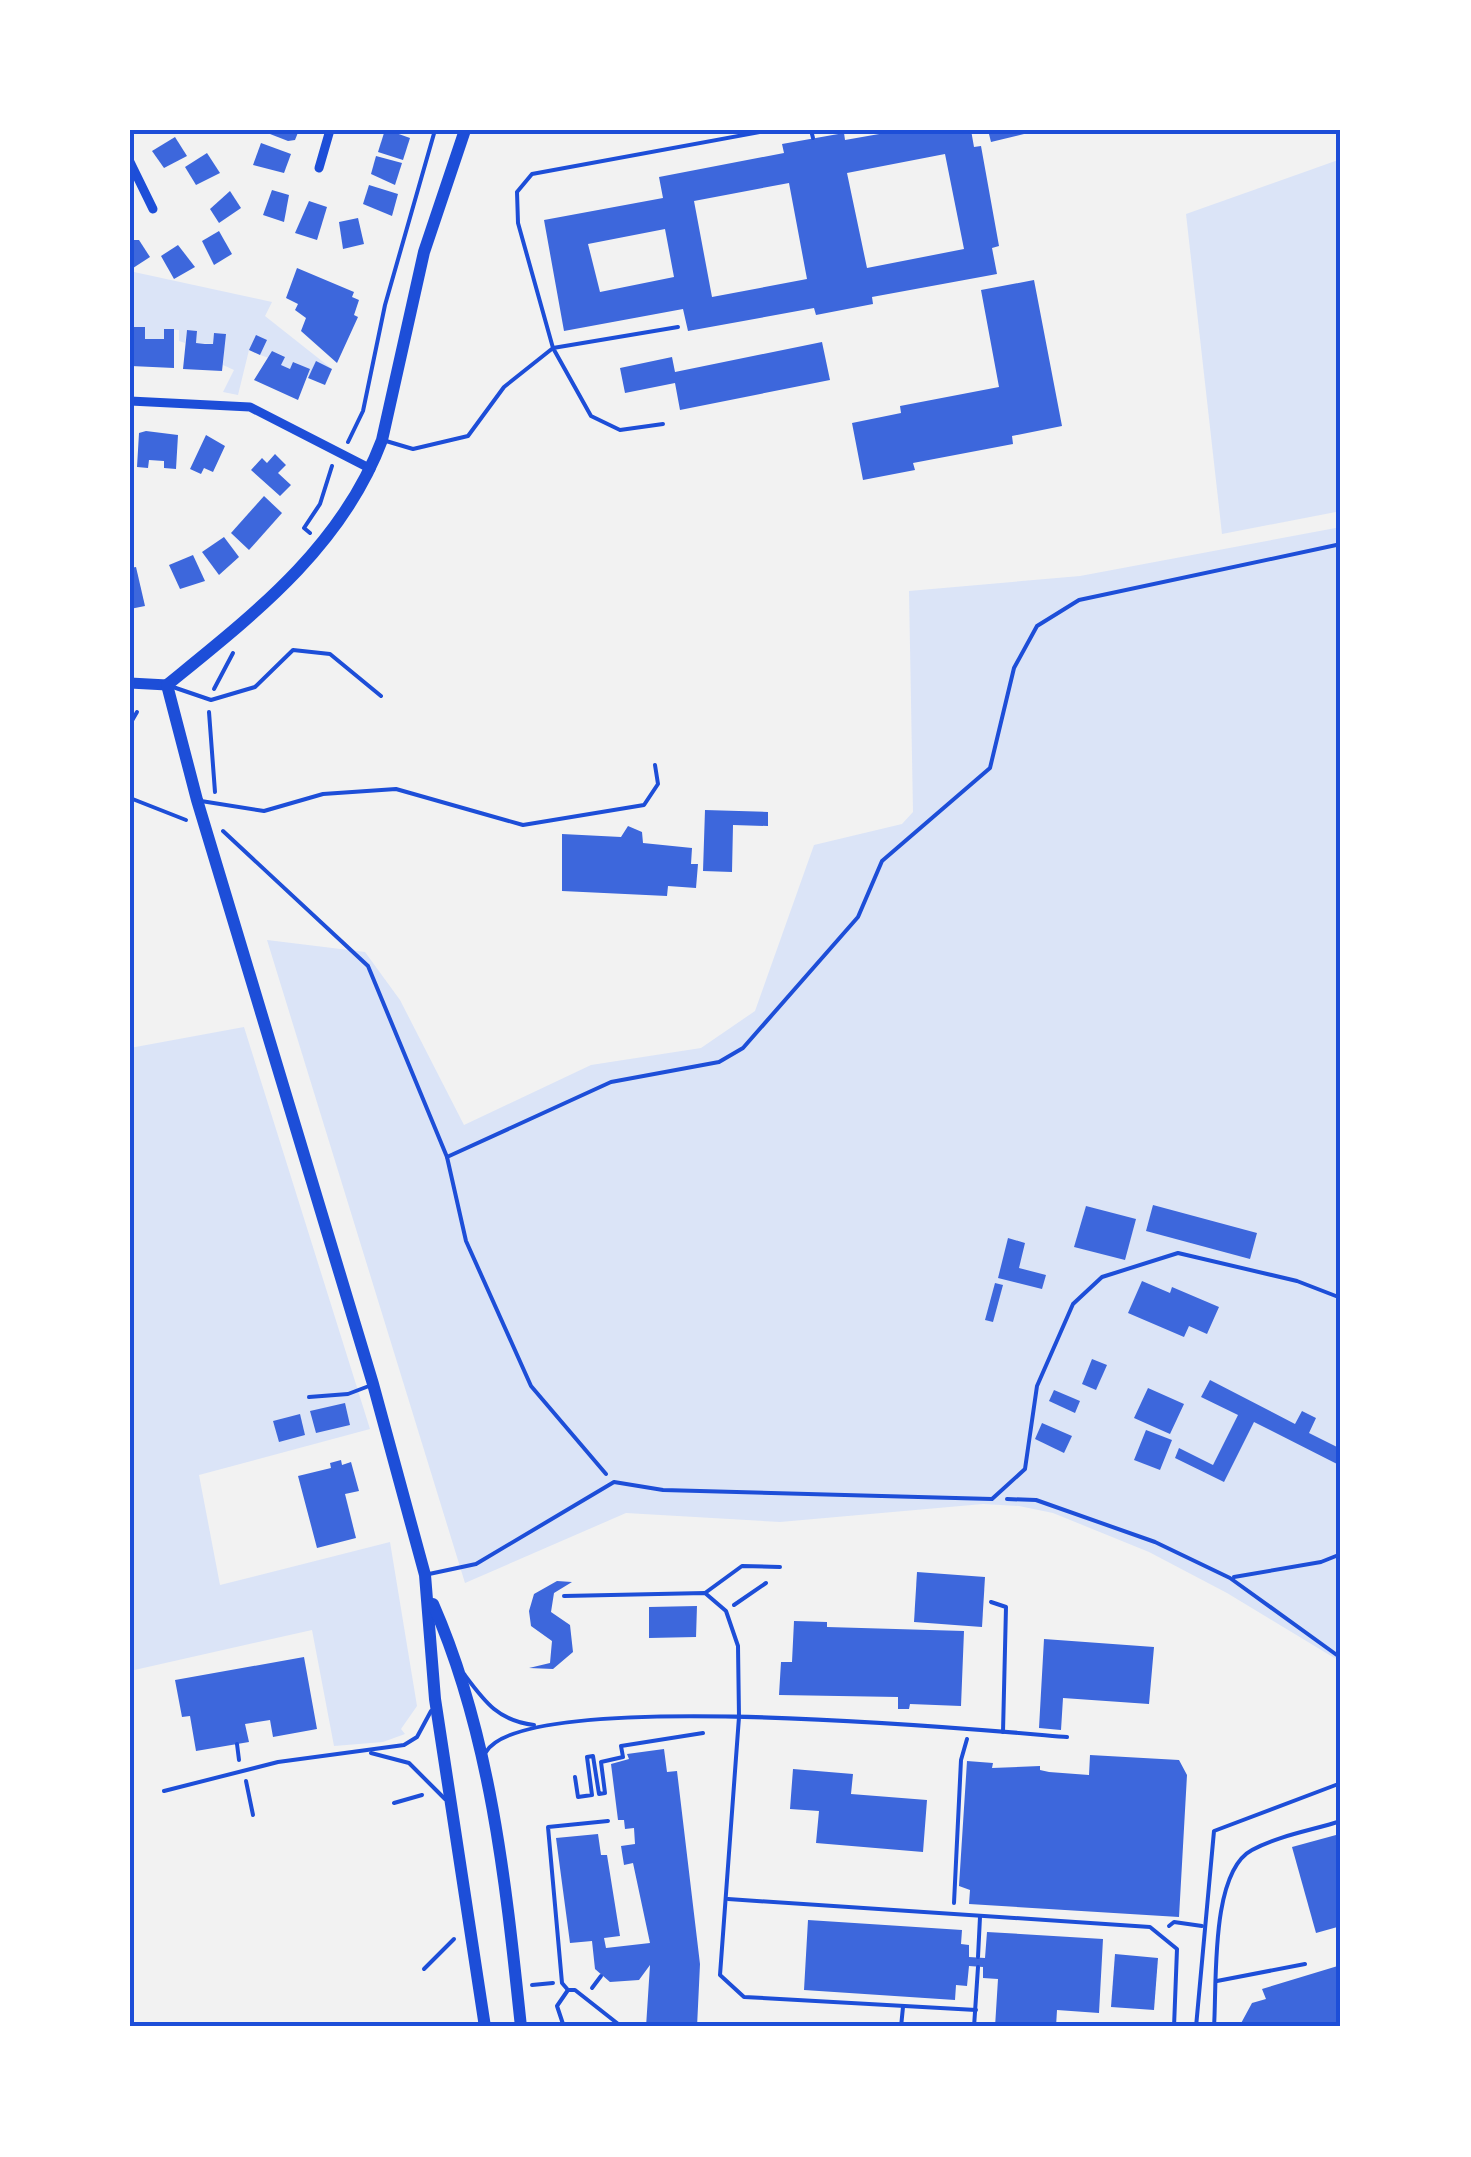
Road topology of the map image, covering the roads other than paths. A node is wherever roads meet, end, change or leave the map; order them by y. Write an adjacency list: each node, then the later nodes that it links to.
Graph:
1 (330, 130): 5 (street)
2 (464, 130): 11 (main road)
3 (771, 130): 8 (lane)
4 (130, 162): 6 (street)
5 (320, 168)
6 (154, 209)
7 (678, 327): 8 (lane)
8 (553, 348): 10 (lane); 11 (lane)
9 (130, 401): 12 (street)
10 (663, 424)
11 (382, 440): 12 (main road)
12 (371, 469): 14 (main road)
13 (130, 683): 14 (main road)
14 (167, 684): 15 (lane); 17 (main road)
15 (381, 696)
16 (655, 764): 17 (lane)
17 (196, 800): 19 (main road)
18 (1341, 1298): 22 (lane)
19 (373, 1384): 20 (lane); 22 (main road)
20 (309, 1397)
21 (780, 1566): 23 (lane)
22 (424, 1575): 25 (main road)
23 (705, 1593): 24 (lane); 29 (lane)
24 (564, 1596)
25 (430, 1598): 27 (main road); 28 (main road)
26 (991, 1602): 31 (lane)
27 (462, 1672): 30 (lane); 34 (main road)
28 (434, 1700): 33 (lane); 36 (main road)
29 (739, 1717): 30 (lane); 31 (lane); 39 (lane)
30 (538, 1725): 34 (lane)
31 (1003, 1733): 32 (lane)
32 (1066, 1737)
33 (366, 1752): 35 (lane); 36 (lane)
34 (482, 1763): 49 (main road)
35 (164, 1791)
36 (453, 1811): 48 (main road)
37 (608, 1820): 45 (lane)
38 (1341, 1821): 44 (lane)
39 (728, 1899): 40 (lane); 46 (lane)
40 (980, 1916): 41 (lane); 56 (lane)
41 (978, 1957)
42 (1305, 1964): 44 (lane)
43 (978, 1967): 47 (lane)
44 (1217, 1981): 57 (lane)
45 (568, 1990): 50 (lane); 51 (lane)
46 (903, 2007): 47 (lane); 52 (lane)
47 (976, 2010): 53 (lane)
48 (486, 2027)
49 (521, 2027)
50 (564, 2027)
51 (622, 2027)
52 (901, 2027)
53 (974, 2027)
54 (1113, 2027): 55 (lane)
55 (1134, 2027)
56 (1174, 2027)
57 (1214, 2027)

